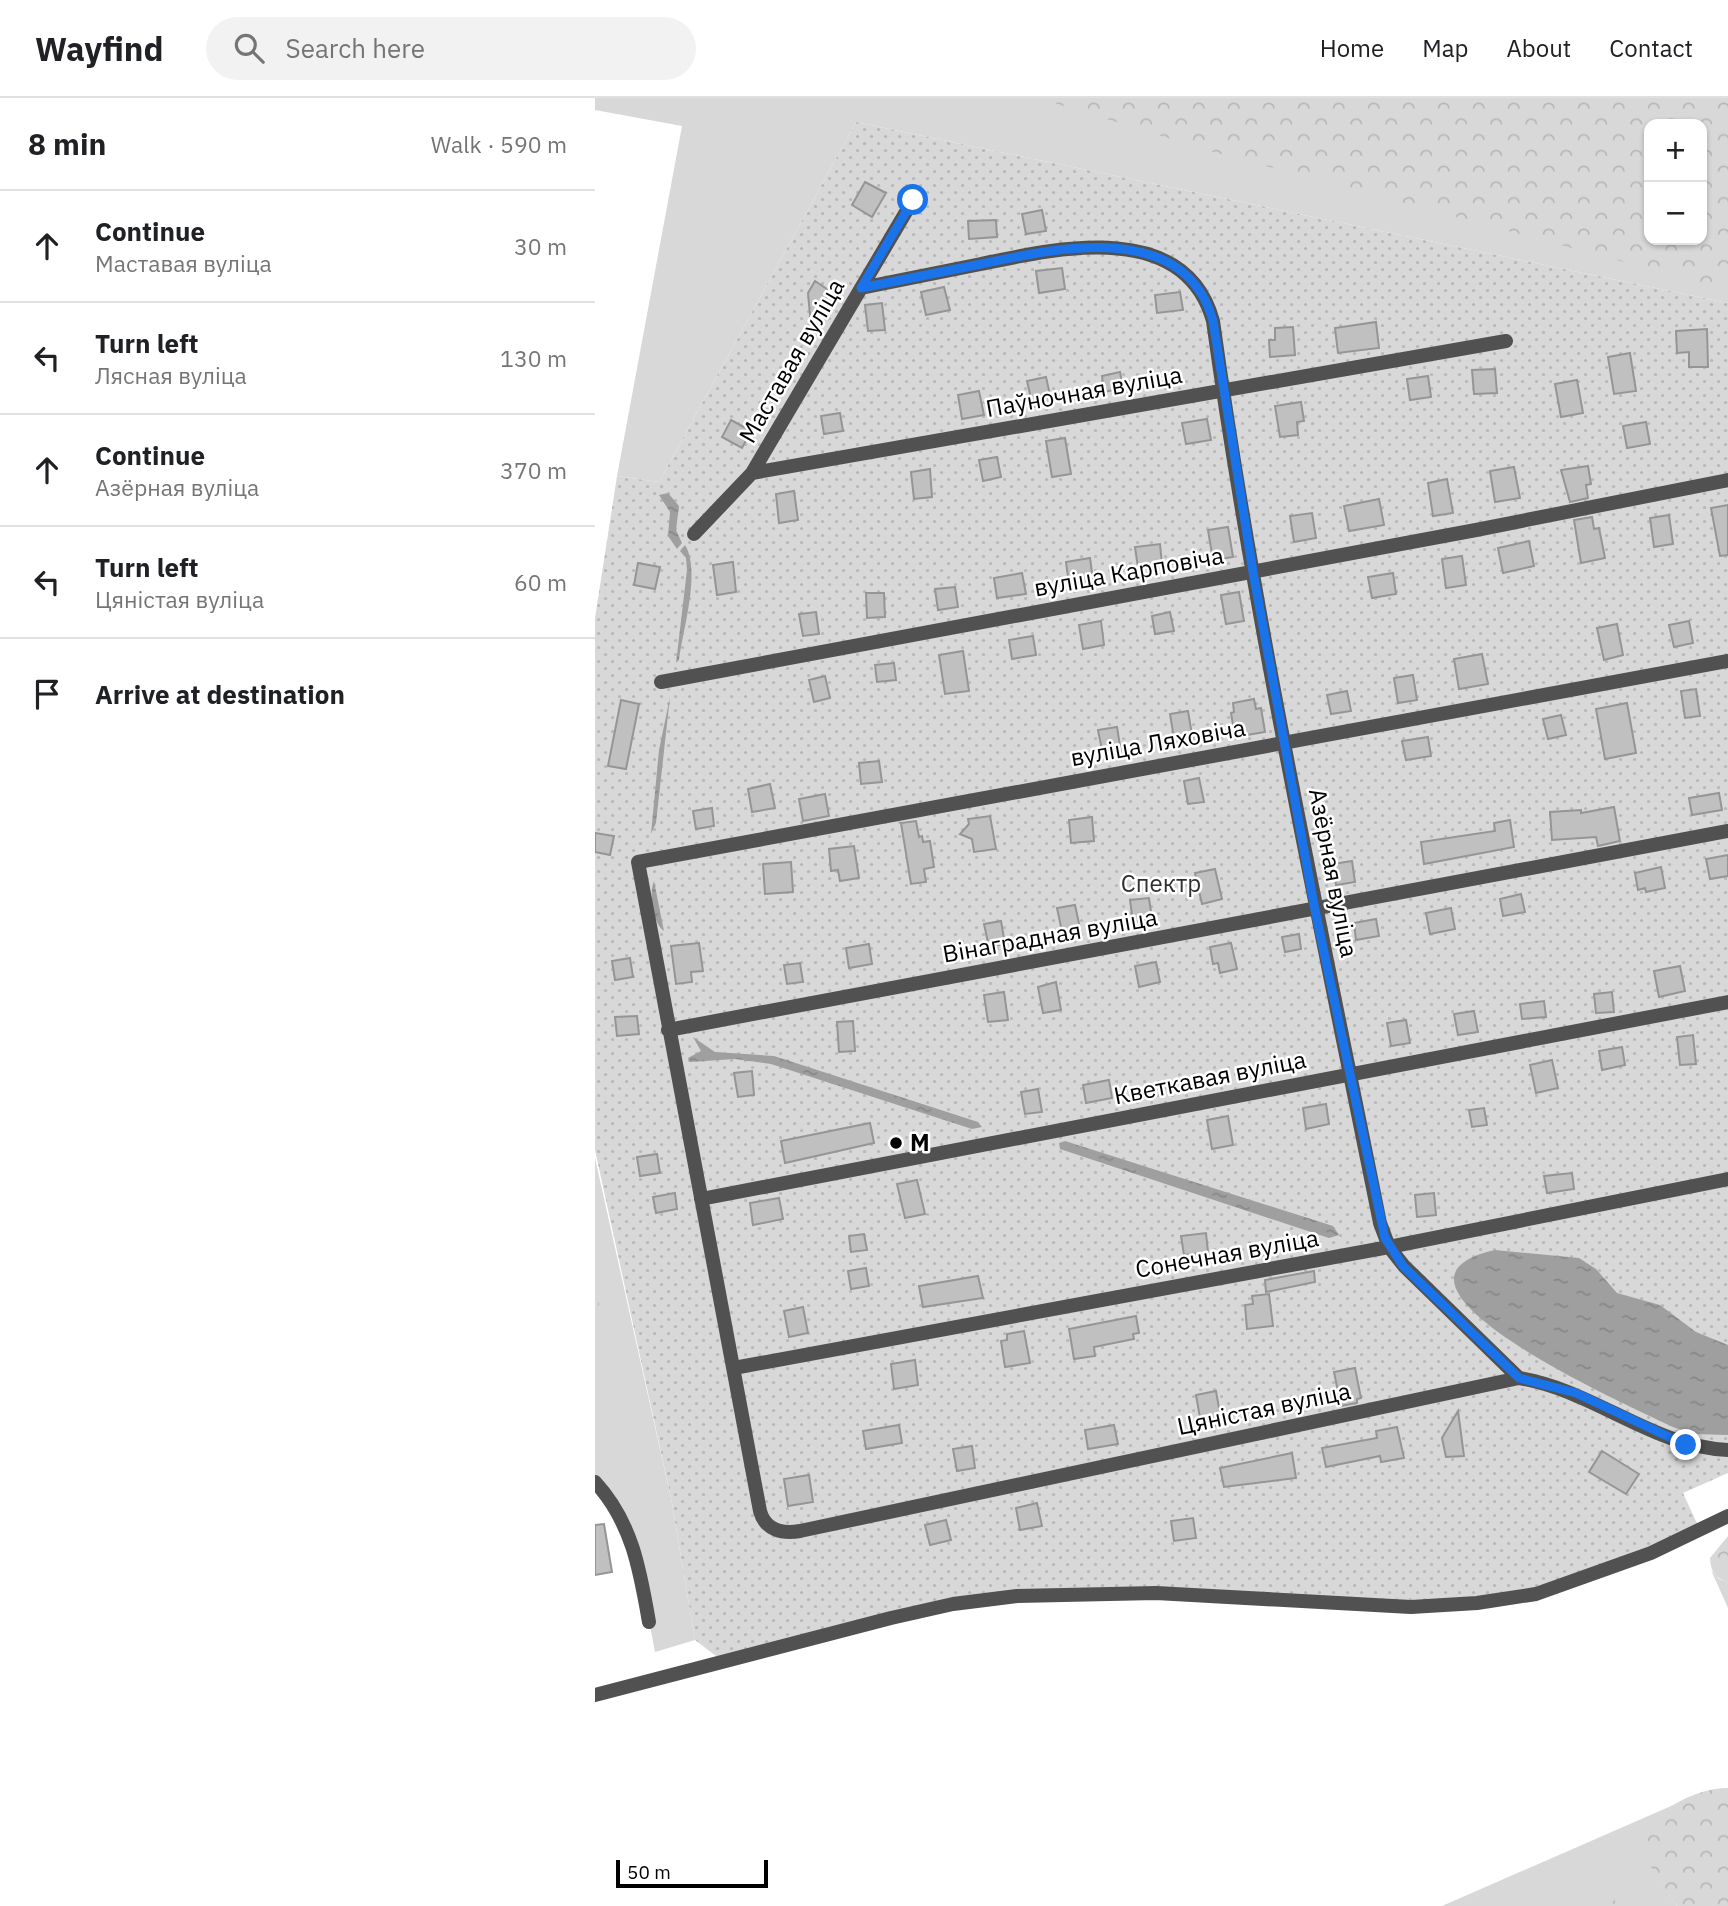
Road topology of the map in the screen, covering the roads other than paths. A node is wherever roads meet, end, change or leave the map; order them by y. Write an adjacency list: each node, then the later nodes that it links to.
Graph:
1 (913, 200): 2 (street, Маставая вуліца)
2 (861, 288): 4 (street, Азёрная вуліца); 5 (street, Маставая вуліца)
3 (1506, 341): 4 (street, Паўночная вуліца)
4 (1223, 391): 5 (street, Паўночная вуліца); 8 (street, Азёрная вуліца)
5 (752, 473): 7 (street, Маставая вуліца)
6 (1728, 480): 8 (street, вуліца Карповіча)
7 (694, 534)
8 (1253, 572): 10 (street, вуліца Карповіча); 11 (street, Азёрная вуліца)
9 (1728, 661): 11 (street, вуліца Ляховіча)
10 (661, 682)
11 (1286, 743): 13 (street, Азёрная вуліца); 15 (street, вуліца Ляховіча)
12 (1728, 831): 13 (street, Вінаградная вуліца)
13 (1315, 910): 15 (street, Вінаградная вуліца); 16 (street, Азёрная вуліца)
14 (1728, 1002): 16 (street, Кветкавая вуліца)
15 (668, 1030): 18 (street)
16 (1350, 1074): 18 (street, Кветкавая вуліца); 19 (street, Азёрная вуліца)
17 (1728, 1179): 19 (street, Сонечная вуліца)
18 (701, 1199): 20 (street)
19 (1389, 1247): 20 (street, Сонечная вуліца); 21 (street, Азёрная вуліца)
20 (734, 1368): 21 (street, Цяністая вуліца)
21 (1519, 1378): 22 (street, Цяністая вуліца)
22 (1728, 1450)
23 (595, 1482): 25 (street)
24 (1728, 1516): 26 (street)
25 (649, 1622)
26 (595, 1695)

